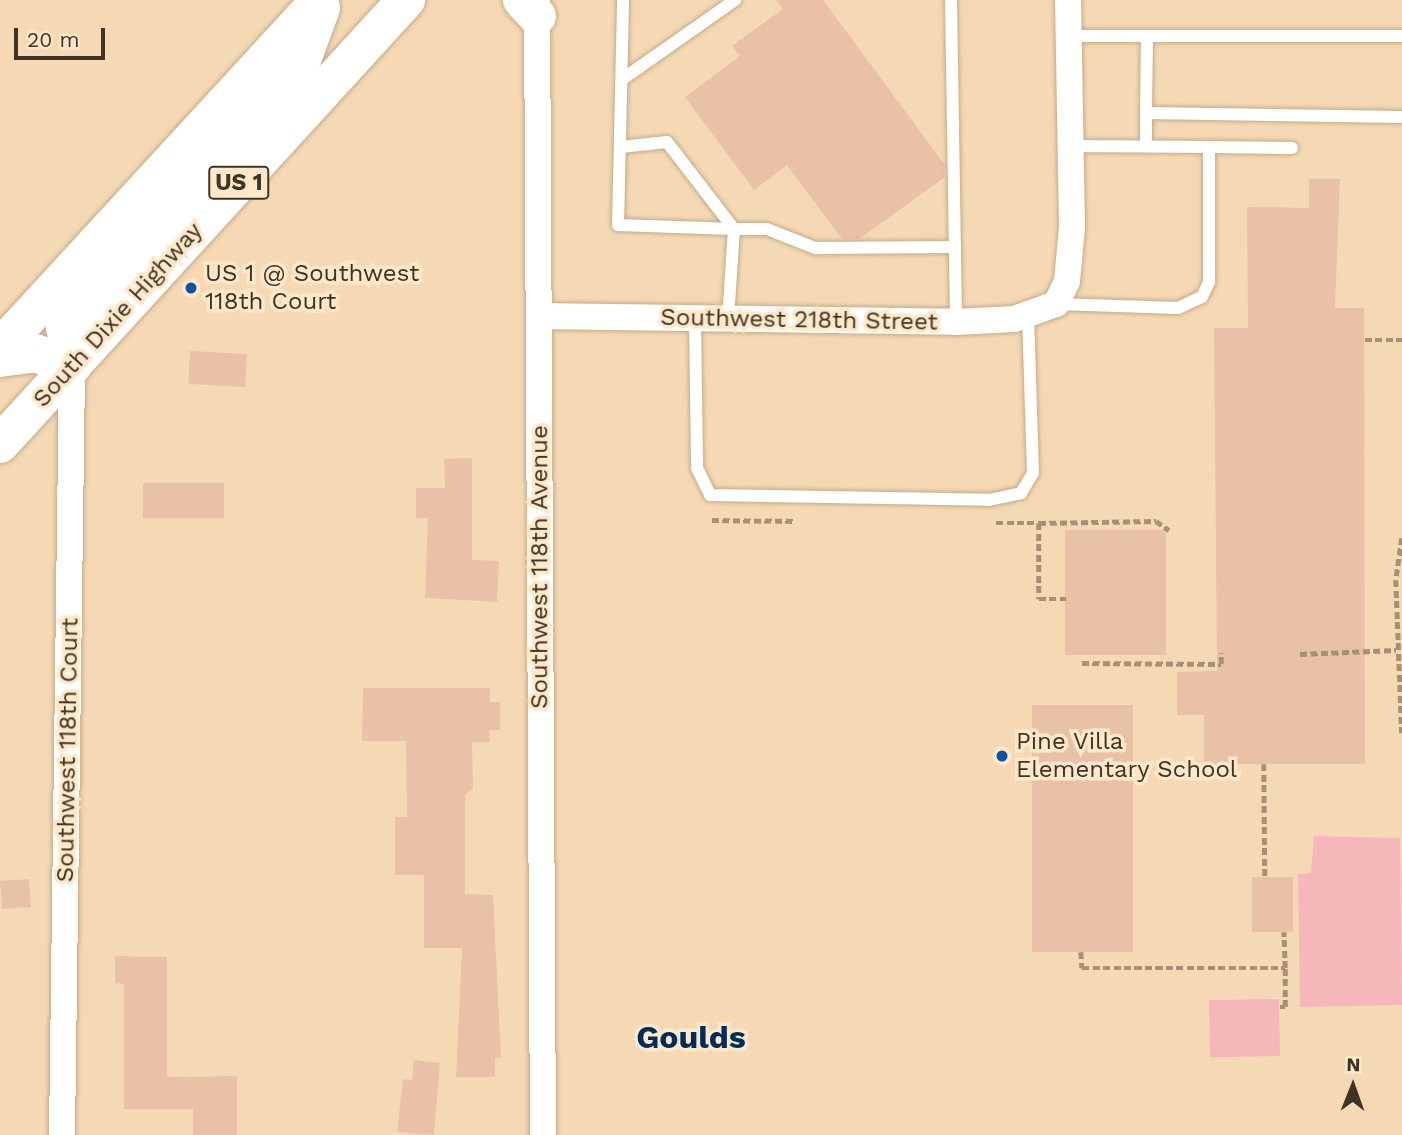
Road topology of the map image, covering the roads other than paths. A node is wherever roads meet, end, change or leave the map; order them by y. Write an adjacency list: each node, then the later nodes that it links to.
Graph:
1 (321, 0): 27 (highway, US 1); 29 (highway)
2 (406, 0): 29 (highway, South Dixie Highway / US 1)
3 (623, 0): 11 (lane)
4 (735, 0): 11 (lane)
5 (951, 0): 20 (lane)
6 (1068, 0): 8 (street)
7 (532, 5): 22 (street, Southwest 118th Avenue)
8 (1070, 36): 9 (lane); 14 (street)
9 (1147, 36): 10 (lane); 12 (lane)
10 (1402, 36)
11 (624, 78): 17 (lane)
12 (1146, 113): 13 (lane); 15 (lane)
13 (1402, 117)
14 (1072, 146): 15 (lane); 21 (street)
15 (1146, 146): 16 (lane)
16 (1209, 146): 18 (lane); 21 (lane)
17 (621, 147): 19 (lane); 19 (lane)
18 (1292, 148)
19 (734, 229): 20 (lane); 25 (lane)
20 (956, 247): 26 (lane)
21 (1056, 304): 23 (street, Southwest 218th Street)
22 (539, 316): 24 (street, Southwest 218th Street); 32 (street, Southwest 118th Avenue)
23 (1028, 316): 24 (lane); 26 (street, Southwest 218th Street)
24 (695, 319): 25 (street, Southwest 218th Street)
25 (728, 319): 26 (street, Southwest 218th Street)
26 (956, 322)
27 (0, 348)
28 (0, 358): 29 (highway)
29 (72, 366): 30 (highway, South Dixie Highway / US 1); 31 (street, Southwest 118th Court)
30 (0, 444)
31 (62, 1135)
32 (543, 1135)

